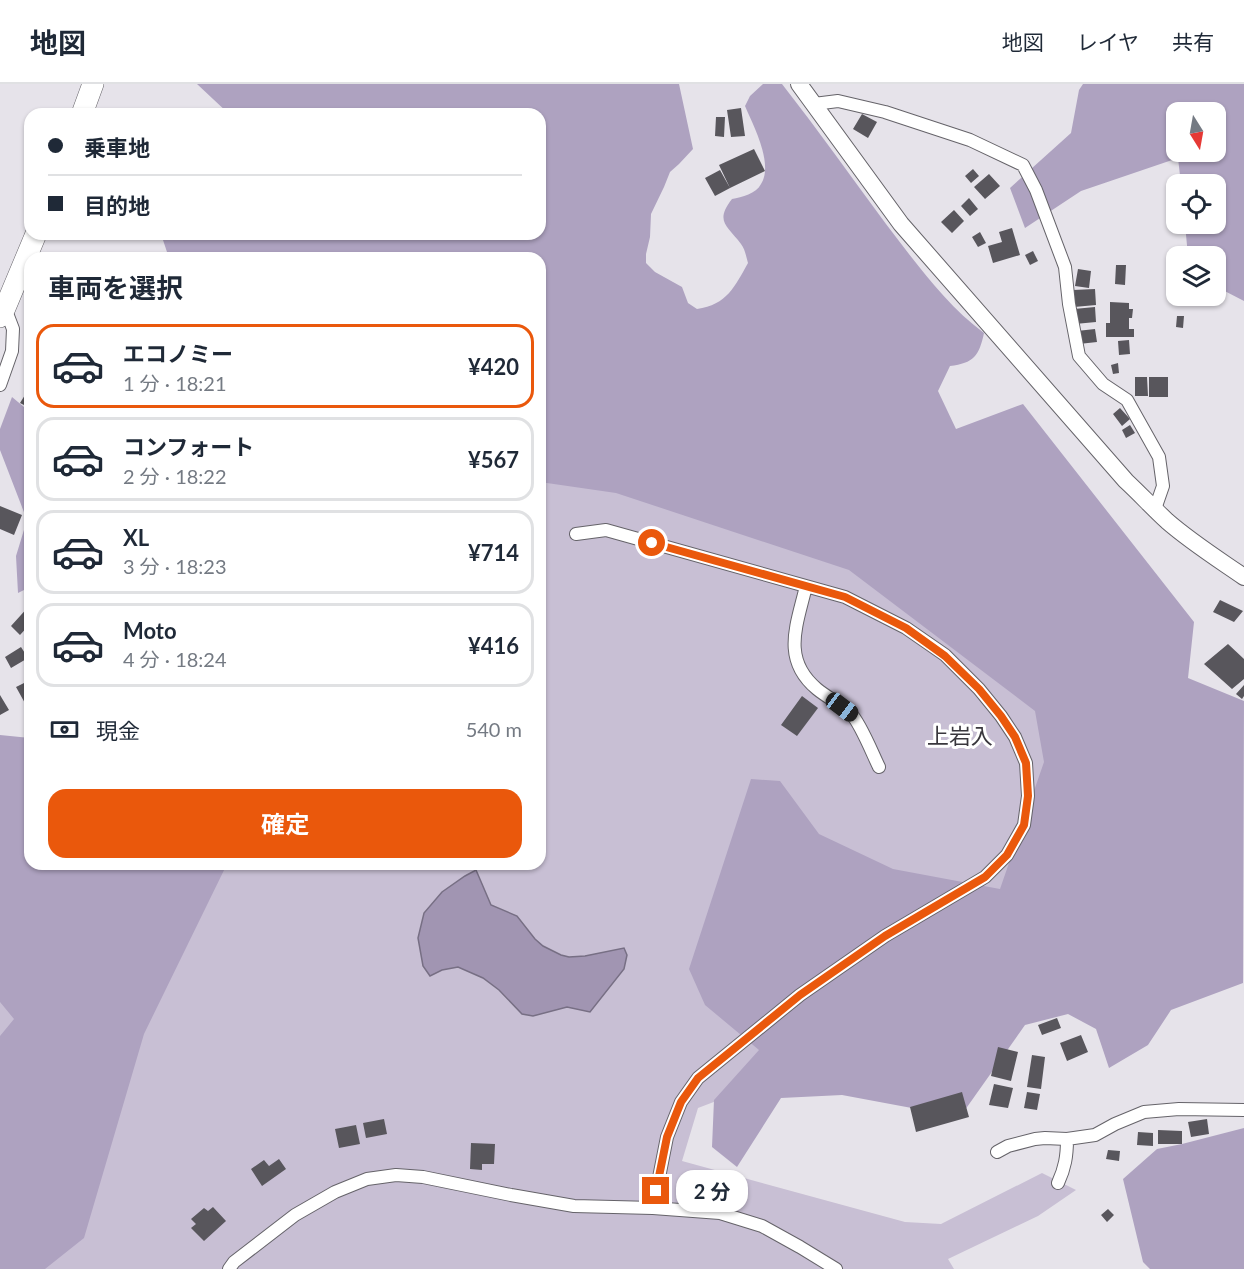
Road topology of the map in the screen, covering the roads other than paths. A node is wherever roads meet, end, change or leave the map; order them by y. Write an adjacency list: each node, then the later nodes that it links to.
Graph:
1 (93, 84): 4 (highway)
2 (799, 84): 3 (street)
3 (814, 105): 8 (street); 8 (street)
4 (84, 108)
5 (24, 262): 6 (highway)
6 (3, 312): 7 (street)
7 (0, 385)
8 (1155, 509): 10 (street)
9 (576, 534): 11 (street)
10 (1244, 577)
11 (806, 586): 12 (street); 17 (street)
12 (879, 767)
13 (1244, 1110): 14 (street)
14 (1067, 1139): 15 (street); 16 (street)
15 (997, 1152)
16 (1058, 1184)
17 (653, 1208): 18 (street); 19 (street)
18 (229, 1269)
19 (836, 1269)

